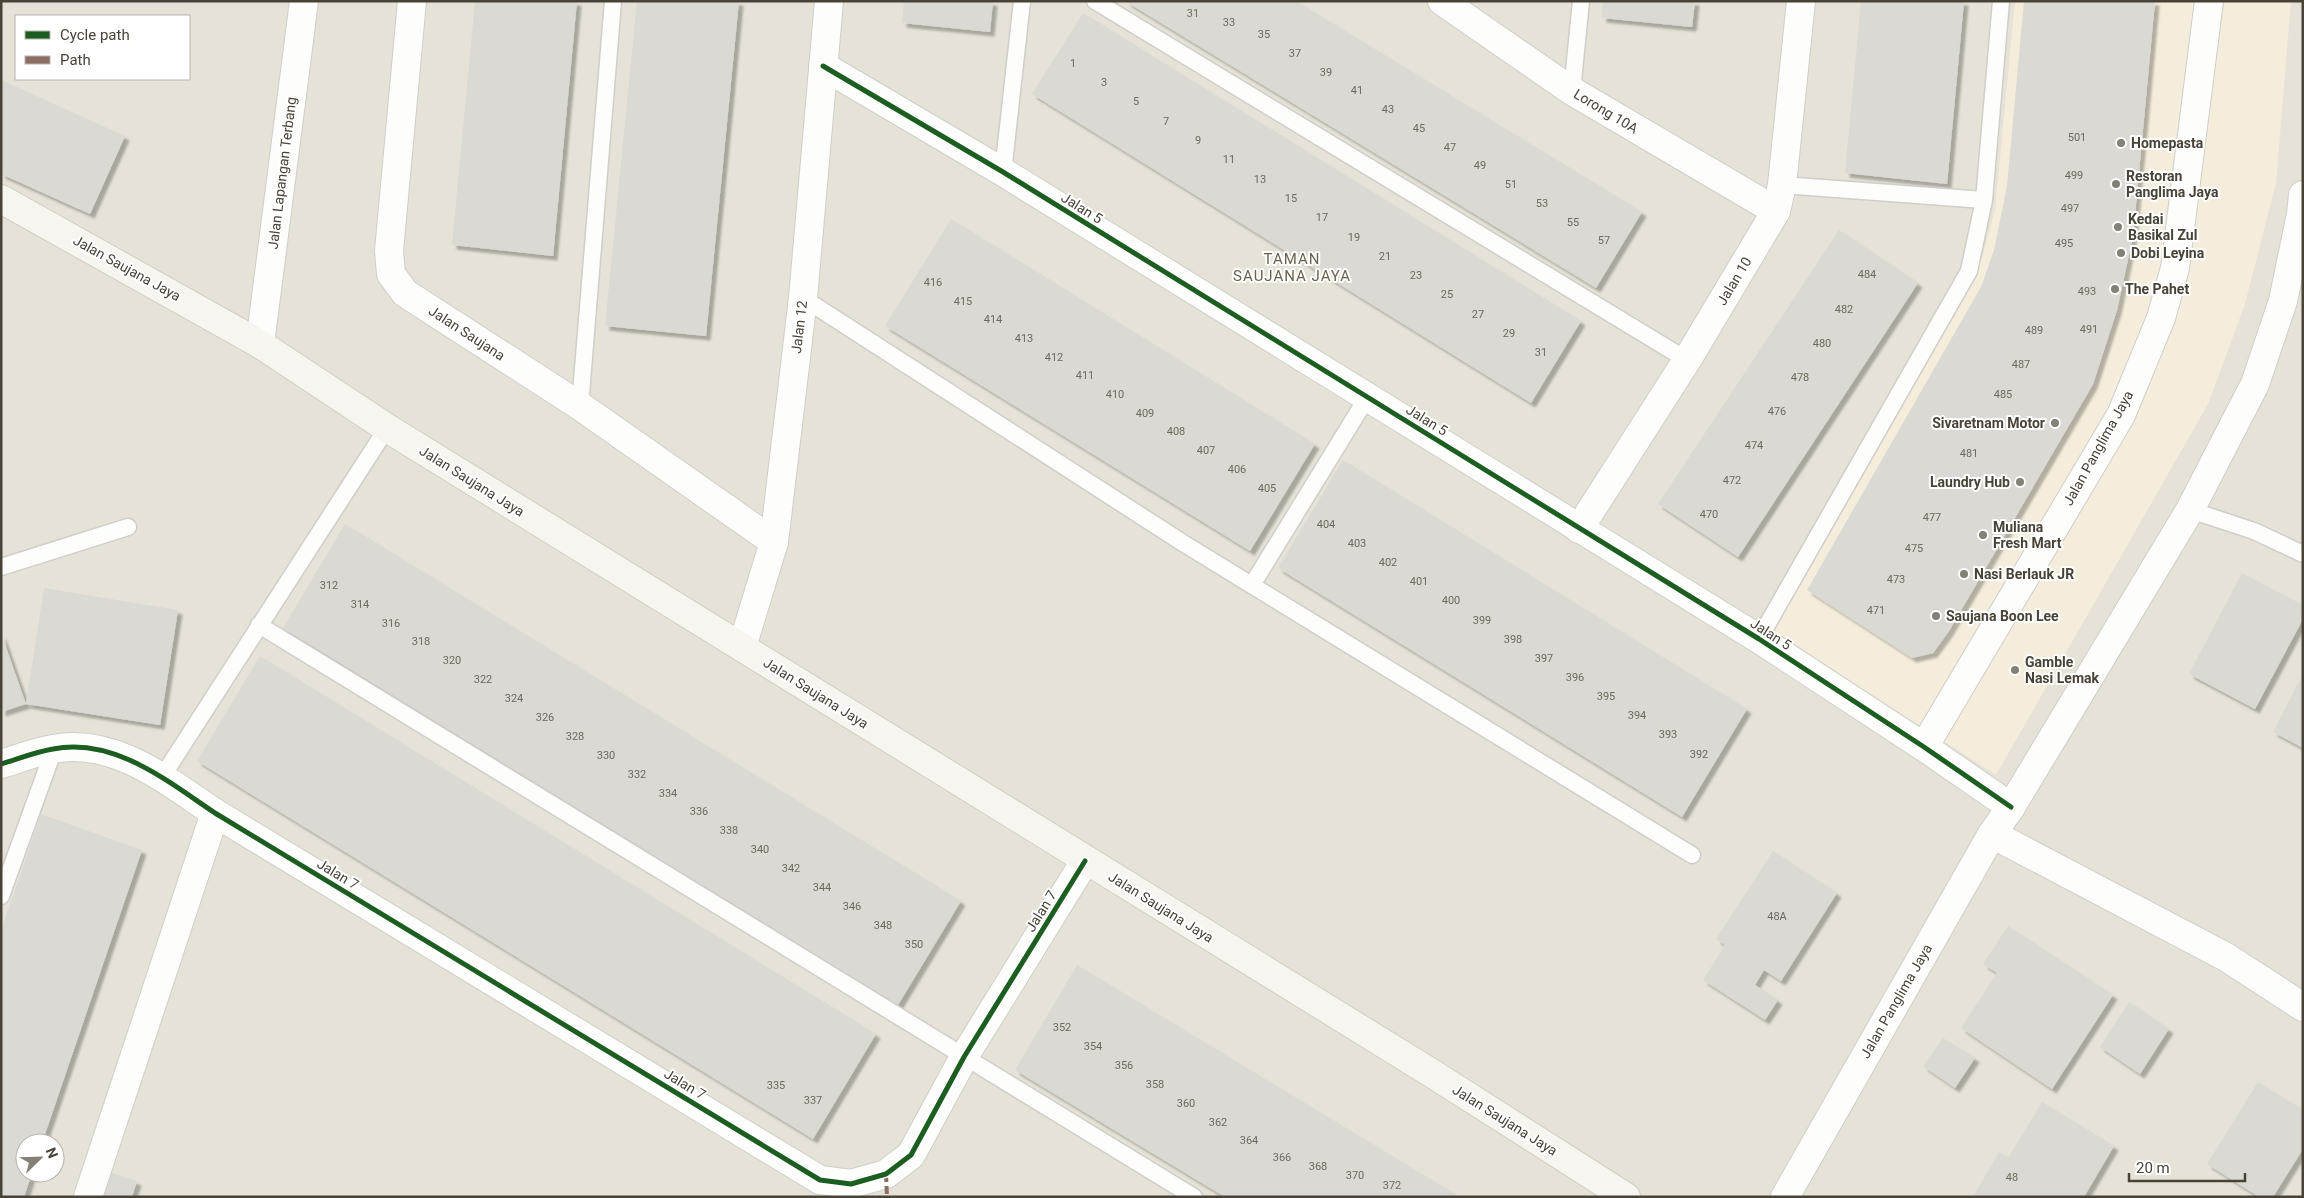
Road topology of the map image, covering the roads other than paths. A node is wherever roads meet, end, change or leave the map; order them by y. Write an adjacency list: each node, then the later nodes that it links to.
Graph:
1 (304, 1): 21 (street, Jalan Lapangan Terbang)
2 (412, 1): 24 (street, Jalan Saujana)
3 (613, 1): 24 (lane)
4 (829, 1): 12 (street, Jalan 12)
5 (1022, 1): 14 (lane)
6 (1095, 1): 22 (lane)
7 (1442, 1): 13 (street, Lorong 10A)
8 (1581, 1): 13 (lane)
9 (1801, 1): 15 (street, Jalan 10)
10 (2001, 1): 18 (lane)
11 (2209, 1): 36 (street, Jalan Panglima Jaya)
12 (823, 66): 14 (street, Jalan 5); 20 (street, Jalan 12)
13 (1572, 91): 19 (street, Lorong 10A)
14 (1003, 172): 23 (street, Jalan 5)
15 (1782, 185): 18 (lane); 19 (street, Jalan 10)
16 (2303, 195): 26 (street, Jalan Panglima Jaya)
17 (1, 199): 21 (main road, Jalan Saujana Jaya)
18 (1984, 200): 34 (lane)
19 (1776, 211): 22 (street, Jalan 10)
20 (803, 298): 29 (street, Jalan 12); 32 (lane)
21 (260, 344): 25 (main road, Jalan Saujana Jaya)
22 (1687, 360): 28 (street, Jalan 10)
23 (1368, 396): 28 (street, Jalan 5); 32 (lane)
24 (580, 406): 29 (street, Jalan Saujana)
25 (387, 428): 33 (lane); 35 (main road, Jalan Saujana Jaya)
26 (2190, 510): 30 (lane); 40 (street, Jalan Panglima Jaya)
27 (128, 527): 31 (lane)
28 (1578, 529): 34 (street, Jalan 5)
29 (774, 542): 35 (street, Jalan 12)
30 (2303, 554)
31 (1, 567)
32 (1252, 585): 43 (lane)
33 (259, 626): 39 (lane); 47 (lane)
34 (1759, 639): 36 (street, Jalan 5)
35 (742, 647): 44 (main road, Jalan Saujana Jaya)
36 (1924, 747): 40 (street, Jalan 5)
37 (54, 749): 38 (street, Jalan 7); 39 (street, Jalan 7); 45 (lane)
38 (1, 764)
39 (162, 778): 41 (street, Jalan 7)
40 (2010, 807): 42 (street, Jalan Panglima Jaya)
41 (215, 813): 47 (street, Jalan 7); 48 (street)
42 (1992, 834): 46 (street); 51 (street, Jalan Panglima Jaya)
43 (1692, 855)
44 (1086, 860): 47 (street, Jalan 7); 50 (main road, Jalan Saujana Jaya)
45 (1, 896)
46 (2303, 1007)
47 (964, 1057): 49 (lane)
48 (88, 1197)
49 (1194, 1197)
50 (1626, 1197)
51 (1785, 1197)

